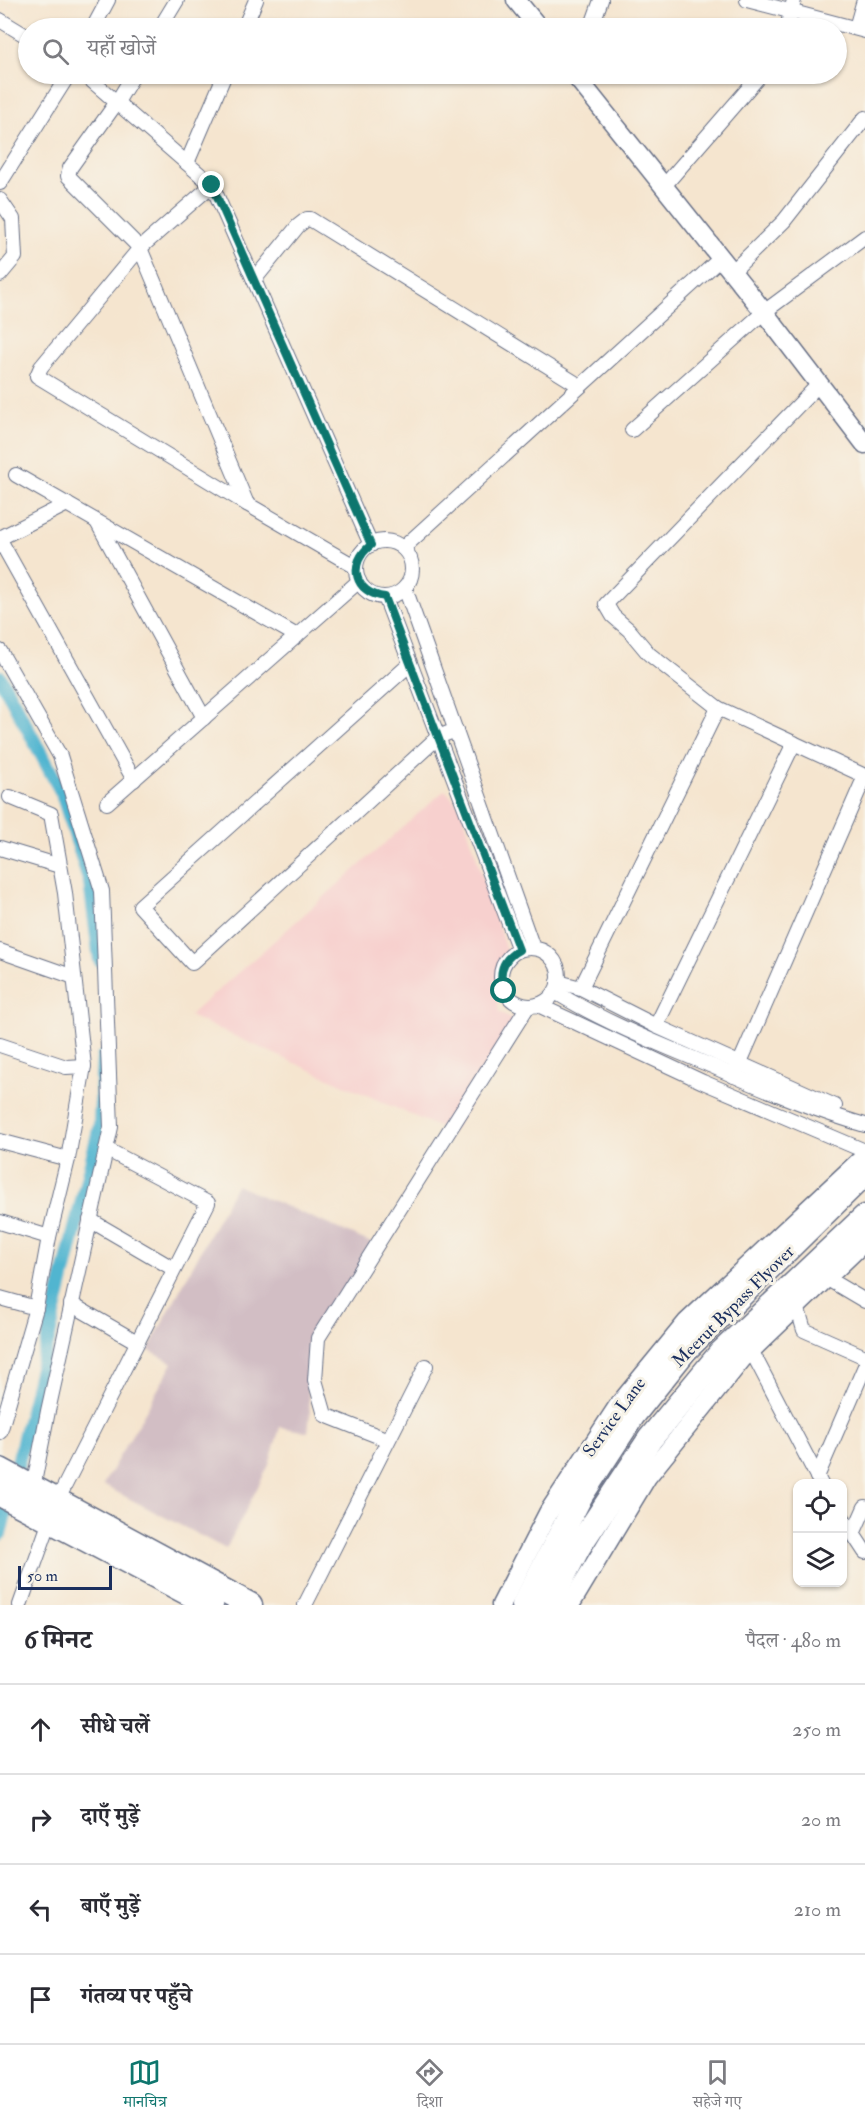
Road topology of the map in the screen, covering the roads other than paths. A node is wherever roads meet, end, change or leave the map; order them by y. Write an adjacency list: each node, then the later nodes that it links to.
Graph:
1 (108, 0): 9 (street)
2 (177, 0): 10 (street)
3 (256, 0): 11 (street)
4 (516, 0): 12 (street)
5 (601, 0): 13 (street)
6 (747, 0): 8 (street)
7 (864, 0): 16 (street)
8 (793, 5): 14 (street)
9 (98, 18)
10 (166, 18)
11 (248, 18)
12 (531, 18)
13 (595, 18)
14 (828, 18)
15 (0, 20): 17 (street)
16 (860, 30)
17 (18, 31)
18 (63, 84): 27 (street)
19 (96, 84): 24 (street)
20 (128, 84): 24 (street)
21 (221, 84): 26 (street)
22 (582, 84): 29 (street)
23 (752, 84): 29 (street)
24 (117, 102): 26 (street); 32 (street)
25 (864, 122): 33 (street)
26 (187, 163): 28 (street)
27 (0, 183)
28 (212, 185): 32 (street); 35 (street)
29 (664, 186): 33 (street)
30 (0, 200): 34 (street)
31 (865, 237): 36 (street)
32 (140, 248): 43 (street); 43 (street)
33 (726, 265): 36 (street); 38 (street)
34 (0, 275)
35 (254, 280): 38 (street); 46 (street)
36 (764, 312): 37 (street); 39 (street)
37 (819, 384): 40 (street); 56 (street)
38 (580, 386): 47 (street)
39 (632, 430)
40 (865, 444)
41 (16, 475): 42 (street)
42 (67, 504): 44 (street); 45 (street)
43 (247, 504): 48 (street)
44 (96, 520): 53 (street); 57 (street)
45 (0, 539): 61 (street)
46 (371, 545): 47 (street); 48 (street)
47 (403, 548): 49 (street)
48 (358, 574): 50 (street); 53 (street)
49 (405, 588): 50 (street); 51 (street)
50 (385, 597): 52 (street)
51 (417, 622): 52 (street); 58 (street)
52 (397, 630): 55 (street)
53 (297, 636): 57 (street)
54 (0, 651): 86 (street)
55 (410, 664): 59 (street); 59 (street)
56 (718, 708): 60 (street); 74 (street)
57 (204, 718): 61 (street)
58 (456, 730): 59 (street); 62 (street)
59 (438, 737): 63 (street)
60 (794, 743): 76 (street); 82 (street)
61 (134, 780): 65 (street)
62 (475, 783): 63 (street); 67 (street)
63 (458, 789): 68 (street)
64 (10, 797): 69 (street)
65 (107, 804)
66 (0, 848): 69 (street)
67 (498, 848): 68 (street); 70 (street)
68 (483, 854): 70 (street)
69 (60, 866): 72 (street)
70 (526, 949): 73 (street); 75 (street)
71 (0, 951): 72 (street)
72 (74, 977): 80 (street)
73 (557, 987): 74 (street); 75 (street); 78 (street)
74 (582, 988): 76 (street)
75 (533, 1006): 79 (street); 108 (street)
76 (656, 1026): 82 (street)
77 (0, 1045): 80 (street)
78 (663, 1046): 79 (street); 81 (street)
79 (656, 1059): 83 (street)
80 (84, 1066): 88 (street)
81 (710, 1066): 82 (street); 83 (street)
82 (737, 1070): 84 (street)
83 (703, 1082): 87 (street)
84 (865, 1125)
85 (0, 1141): 88 (street)
86 (106, 1149): 91 (street); 95 (street)
87 (865, 1154): 124 (street, Service Lane)
88 (68, 1159): 93 (street)
89 (865, 1173): 119 (highway, Meerut Bypass Flyover)
90 (865, 1217): 119 (highway, Meerut Bypass Flyover)
91 (90, 1220): 95 (street); 99 (street)
92 (0, 1222): 93 (street)
93 (49, 1237): 101 (street)
94 (865, 1241): 96 (street)
95 (174, 1269): 102 (street)
96 (826, 1278): 98 (street); 100 (street)
97 (0, 1298): 101 (street)
98 (865, 1301)
99 (71, 1304): 102 (street); 112 (street)
100 (797, 1306): 103 (street); 104 (street)
101 (36, 1308): 107 (street)
102 (138, 1342): 115 (street)
103 (751, 1350): 110 (street); 127 (street)
104 (865, 1357)
105 (426, 1366): 108 (street)
106 (865, 1366): 111 (street)
107 (0, 1432)
108 (388, 1440): 123 (street)
109 (0, 1470): 112 (highway)
110 (818, 1479)
111 (819, 1479)
112 (33, 1488): 115 (highway)
113 (0, 1494): 115 (highway)
114 (865, 1507): 117 (street)
115 (53, 1510): 120 (street); 121 (highway); 122 (highway)
116 (847, 1523): 117 (street)
117 (854, 1534): 118 (street)
118 (865, 1552)
119 (552, 1574): 125 (highway, Meerut Bypass Flyover); 126 (highway, Meerut Bypass Flyover)
120 (20, 1605)
121 (211, 1605)
122 (250, 1605)
123 (305, 1605)
124 (501, 1605)
125 (524, 1605)
126 (548, 1605)
127 (570, 1605)

